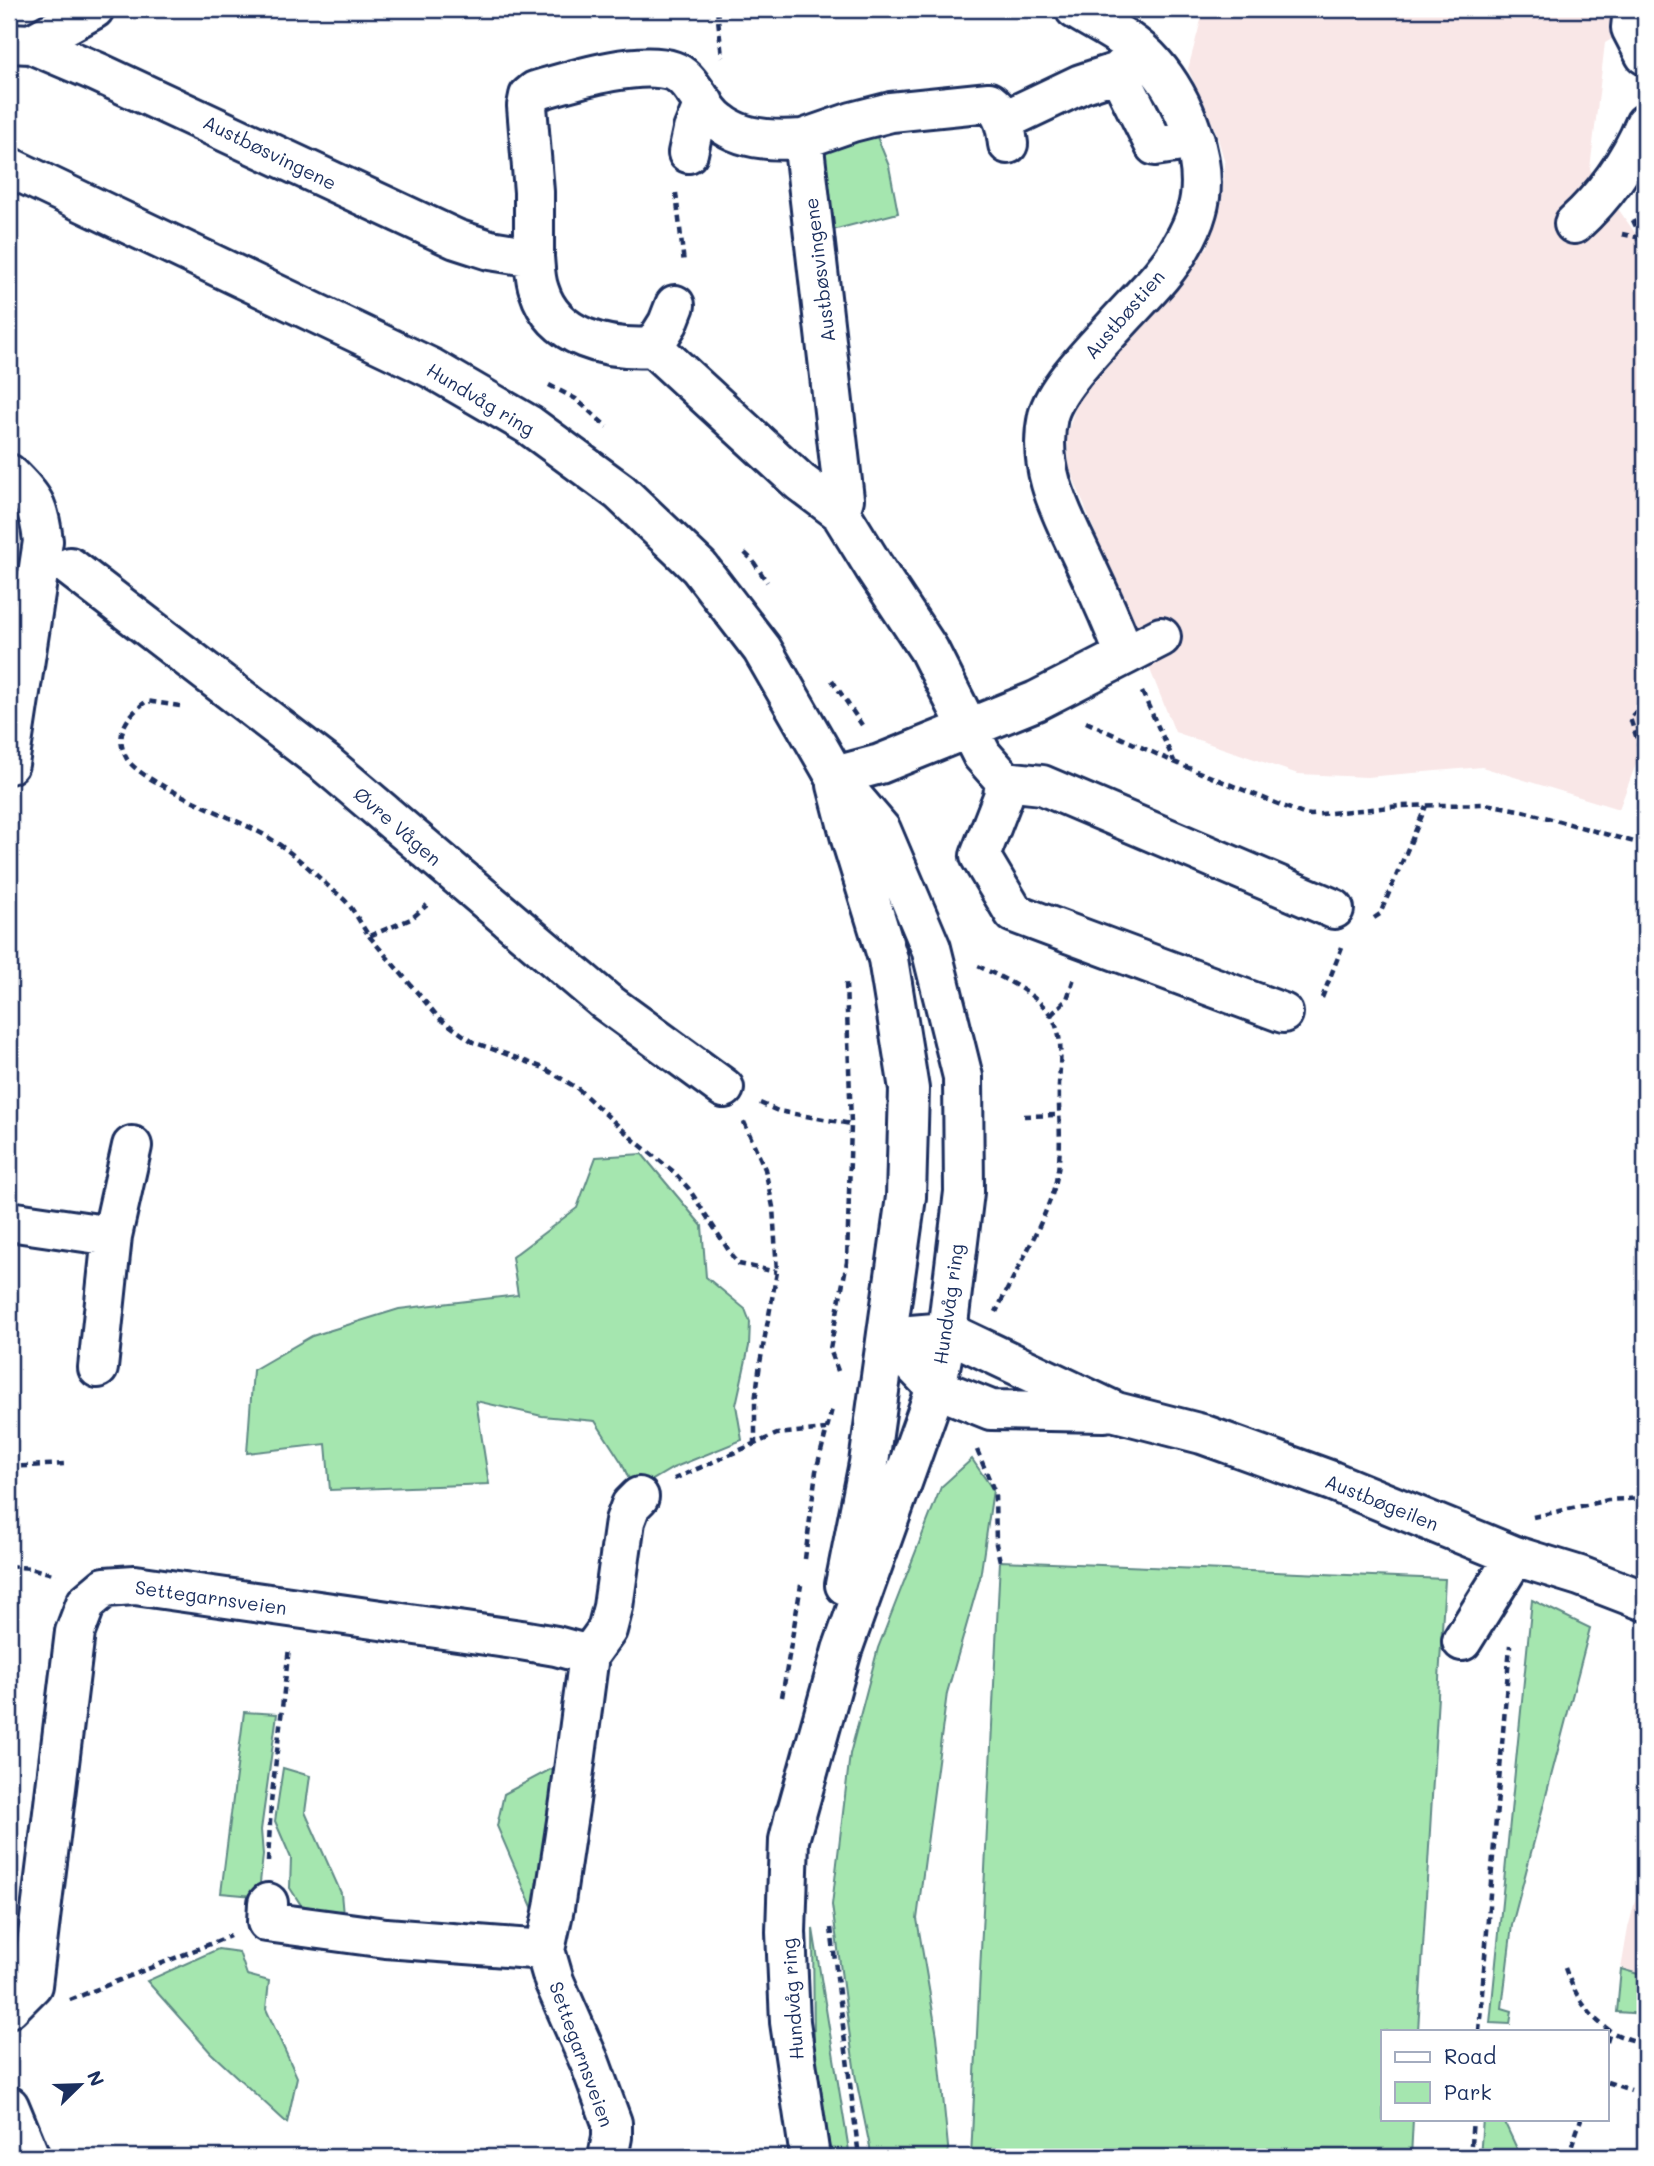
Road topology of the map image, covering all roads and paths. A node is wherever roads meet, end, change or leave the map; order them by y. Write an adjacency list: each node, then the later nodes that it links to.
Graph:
1 (94, 9): 4 (street)
2 (1075, 9): 6 (street, Austbøstien)
3 (1633, 9): 5 (street)
4 (20, 43): 13 (street, Austbøsvingene)
5 (1645, 55)
6 (1129, 61): 9 (street); 20 (street, Austbøstien)
7 (704, 103): 9 (street); 10 (street); 13 (street)
8 (1645, 124): 12 (street)
9 (803, 139): 17 (street, Austbøsvingene)
10 (688, 153): 14 (path)
11 (9, 167): 28 (street, Hundvåg ring)
12 (1574, 224)
13 (534, 257): 15 (street)
14 (675, 305): 15 (street)
15 (653, 347): 17 (street)
16 (9, 474): 27 (street)
17 (840, 512): 24 (street)
18 (70, 567): 21 (street, Øvre Vågen)
19 (1161, 637): 20 (street)
20 (1125, 655): 22 (street); 25 (path)
21 (222, 682): 32 (street, Øvre Vågen); 34 (path)
22 (1036, 701): 24 (street); 25 (path)
23 (1645, 702): 26 (path)
24 (968, 727): 28 (street); 29 (street)
25 (1174, 762): 30 (path)
26 (1645, 763)
27 (9, 764)
28 (835, 776): 48 (street, Hundvåg ring); 49 (street, Hundvåg ring)
29 (1005, 781): 33 (street); 37 (street)
30 (1426, 806): 31 (path); 33 (path)
31 (1645, 845)
32 (449, 869): 34 (path); 38 (street, Øvre Vågen)
33 (1344, 911): 37 (path)
34 (369, 936): 46 (path)
35 (977, 966): 40 (path)
36 (846, 980): 42 (path)
37 (1283, 1013)
38 (724, 1088): 46 (path)
39 (778, 1111): 42 (path)
40 (1059, 1115): 41 (path); 47 (path)
41 (1024, 1116)
42 (851, 1124): 51 (path)
43 (132, 1146): 45 (street)
44 (9, 1221): 45 (street)
45 (113, 1236): 50 (street)
46 (777, 1272): 55 (path)
47 (992, 1319)
48 (947, 1332): 49 (street); 52 (street, Hundvåg ring); 53 (street, Austbøgeilen)
49 (887, 1337): 52 (street, Austbøgeilen); 69 (street, Hundvåg ring)
50 (98, 1368)
51 (840, 1376)
52 (936, 1388): 53 (street, Austbøgeilen); 69 (street, Hundvåg ring)
53 (1116, 1412): 62 (street, Austbøgeilen)
54 (826, 1429): 55 (path)
55 (755, 1443): 59 (path)
56 (975, 1445): 63 (path)
57 (65, 1465): 58 (path)
58 (9, 1467)
59 (639, 1497): 68 (street, Settegarnsveien)
60 (1645, 1498): 61 (path)
61 (1527, 1519)
62 (1515, 1556): 64 (street, Austbøgeilen); 66 (street)
63 (1000, 1561)
64 (1645, 1601)
65 (294, 1609): 68 (street, Settegarnsveien); 70 (path); 75 (street, Settegarnsveien)
66 (1462, 1641)
67 (1510, 1643): 76 (path)
68 (589, 1655): 72 (street, Settegarnsveien)
69 (789, 1840): 88 (street, Hundvåg ring)
70 (267, 1913): 72 (street); 74 (path)
71 (830, 1924): 89 (path)
72 (545, 1950): 87 (street, Settegarnsveien)
73 (1565, 1968): 77 (path)
74 (66, 2002)
75 (9, 2008)
76 (1479, 2030)
77 (1608, 2030)
78 (1610, 2032): 79 (path); 80 (path)
79 (1608, 2039)
80 (1645, 2044)
81 (1608, 2082): 82 (path)
82 (1631, 2090)
83 (9, 2106): 86 (street)
84 (1473, 2120): 90 (path)
85 (1581, 2120): 91 (path)
86 (30, 2157)
87 (608, 2157)
88 (810, 2157)
89 (859, 2157)
90 (1470, 2157)
91 (1568, 2157)

